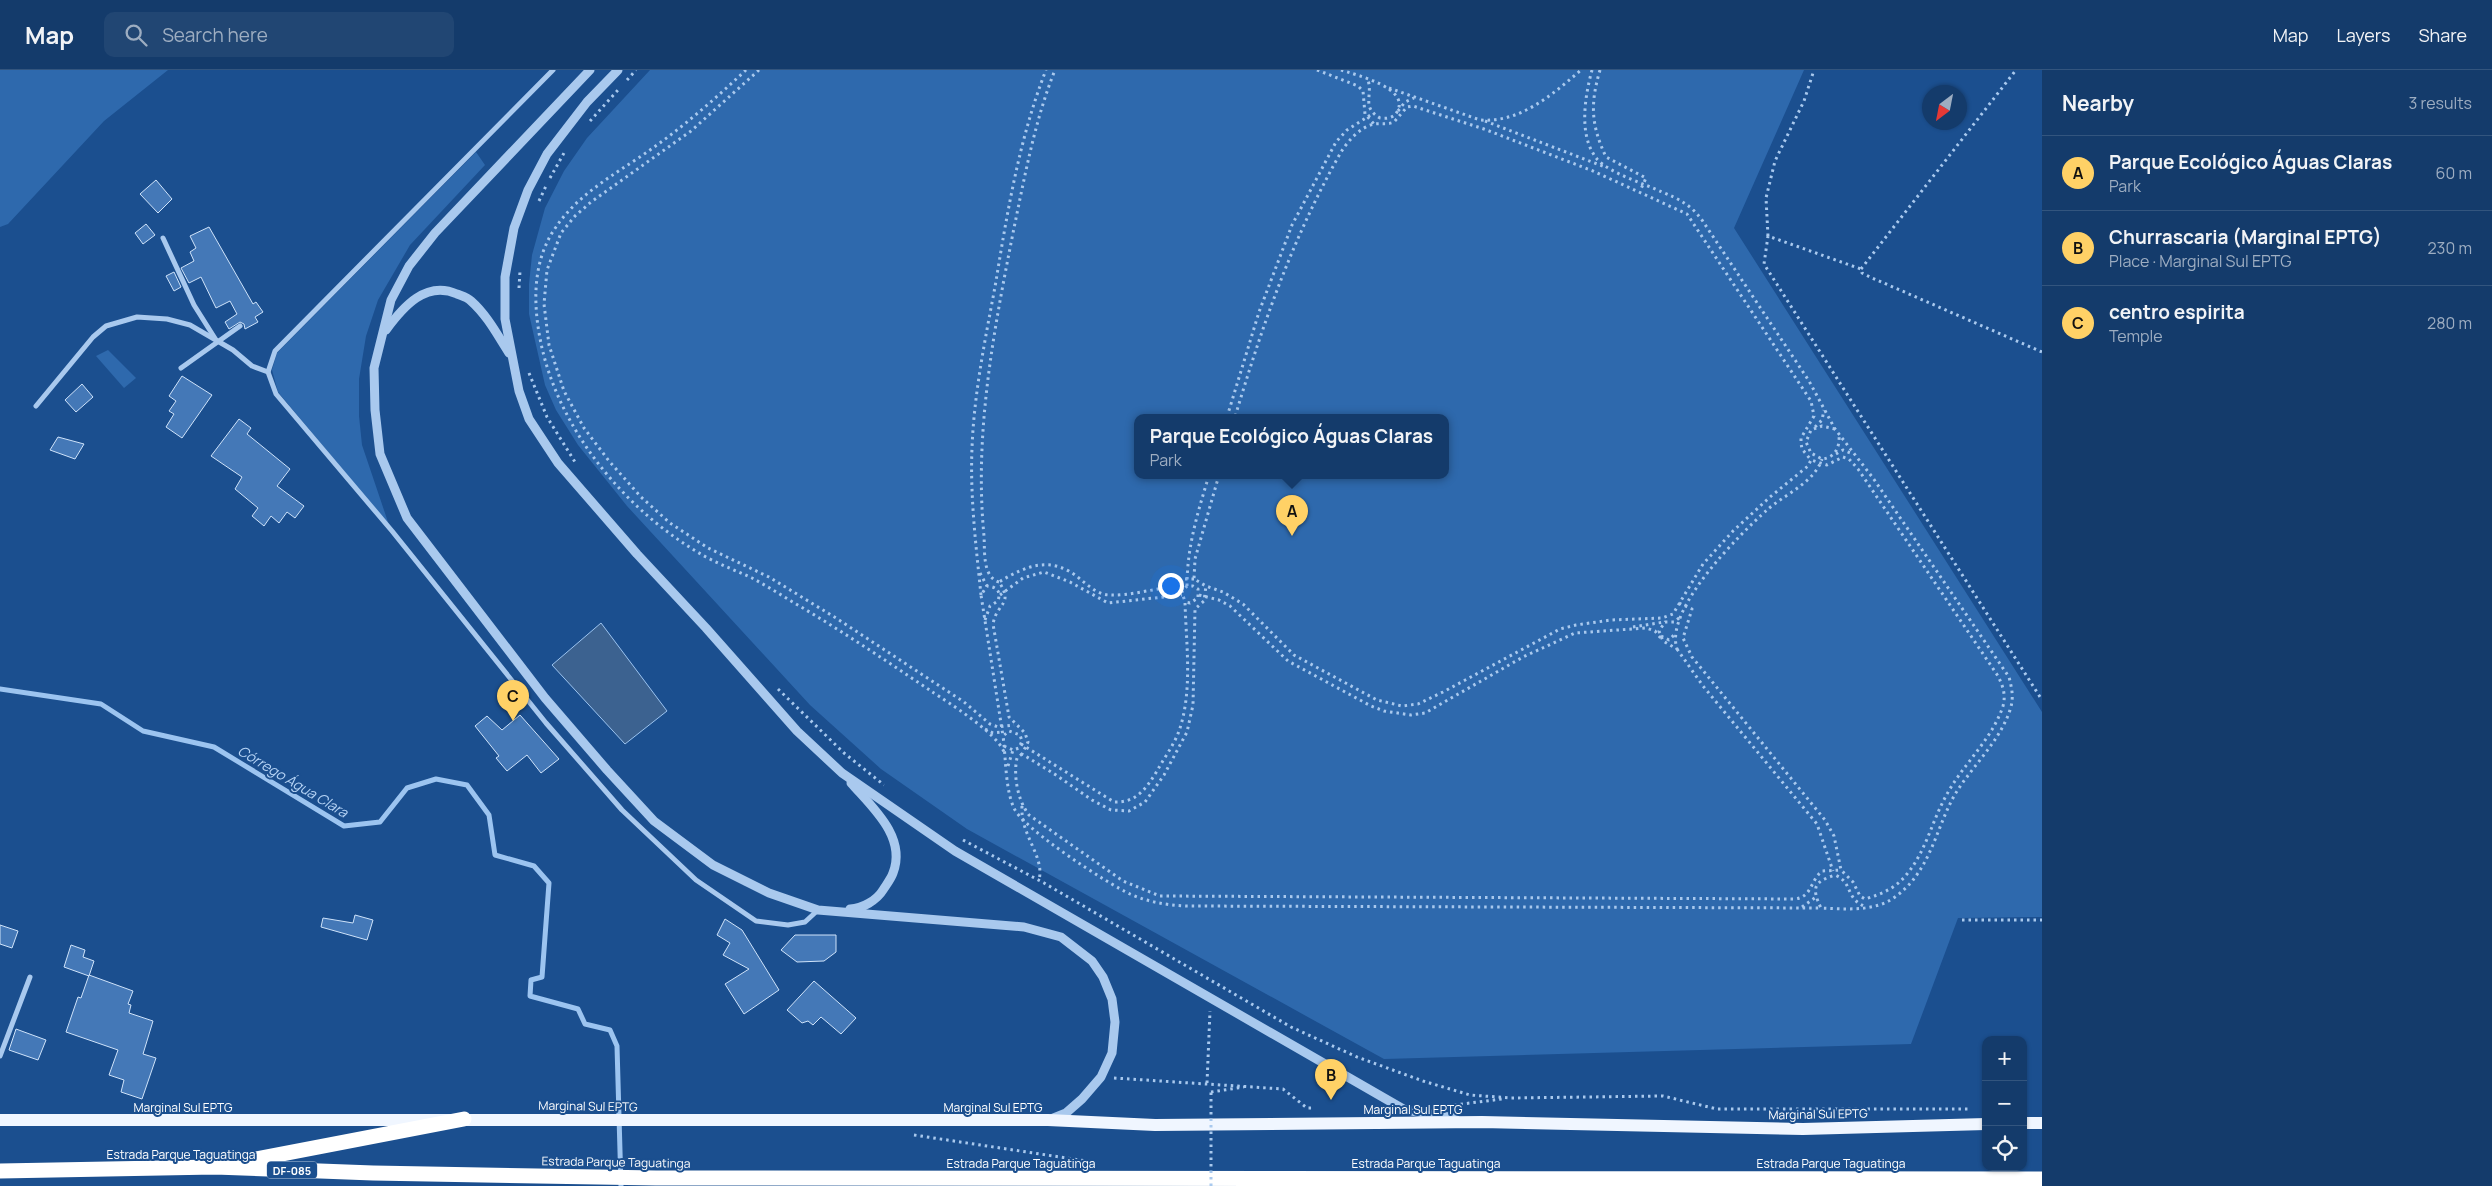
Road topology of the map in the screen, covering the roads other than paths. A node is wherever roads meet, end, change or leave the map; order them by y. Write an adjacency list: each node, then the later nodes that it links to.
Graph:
1 (554, 70): 10 (street)
2 (590, 70): 6 (street)
3 (618, 70): 8 (street)
4 (163, 238): 7 (street)
5 (240, 326): 7 (street)
6 (382, 334): 8 (street); 13 (street)
7 (218, 342): 9 (street); 10 (street); 11 (street)
8 (511, 356): 12 (street)
9 (181, 368)
10 (268, 372): 13 (street)
11 (36, 406)
12 (842, 773): 13 (street); 19 (street)
13 (818, 910): 18 (street)
14 (30, 977): 15 (street)
15 (0, 1056)
16 (464, 1118): 17 (main road, Marginal Sul EPTG); 18 (main road, Marginal Sul EPTG); 23 (highway)
17 (0, 1120)
18 (1048, 1120): 19 (main road, Marginal Sul EPTG)
19 (1482, 1122): 22 (main road, Marginal Sul EPTG)
20 (2027, 1123): 21 (main road)
21 (2042, 1123)
22 (1982, 1124)
23 (215, 1166): 24 (highway, Estrada Parque Taguatinga / DF-085); 25 (highway, Estrada Parque Taguatinga / DF-085)
24 (0, 1171)
25 (2042, 1179)

